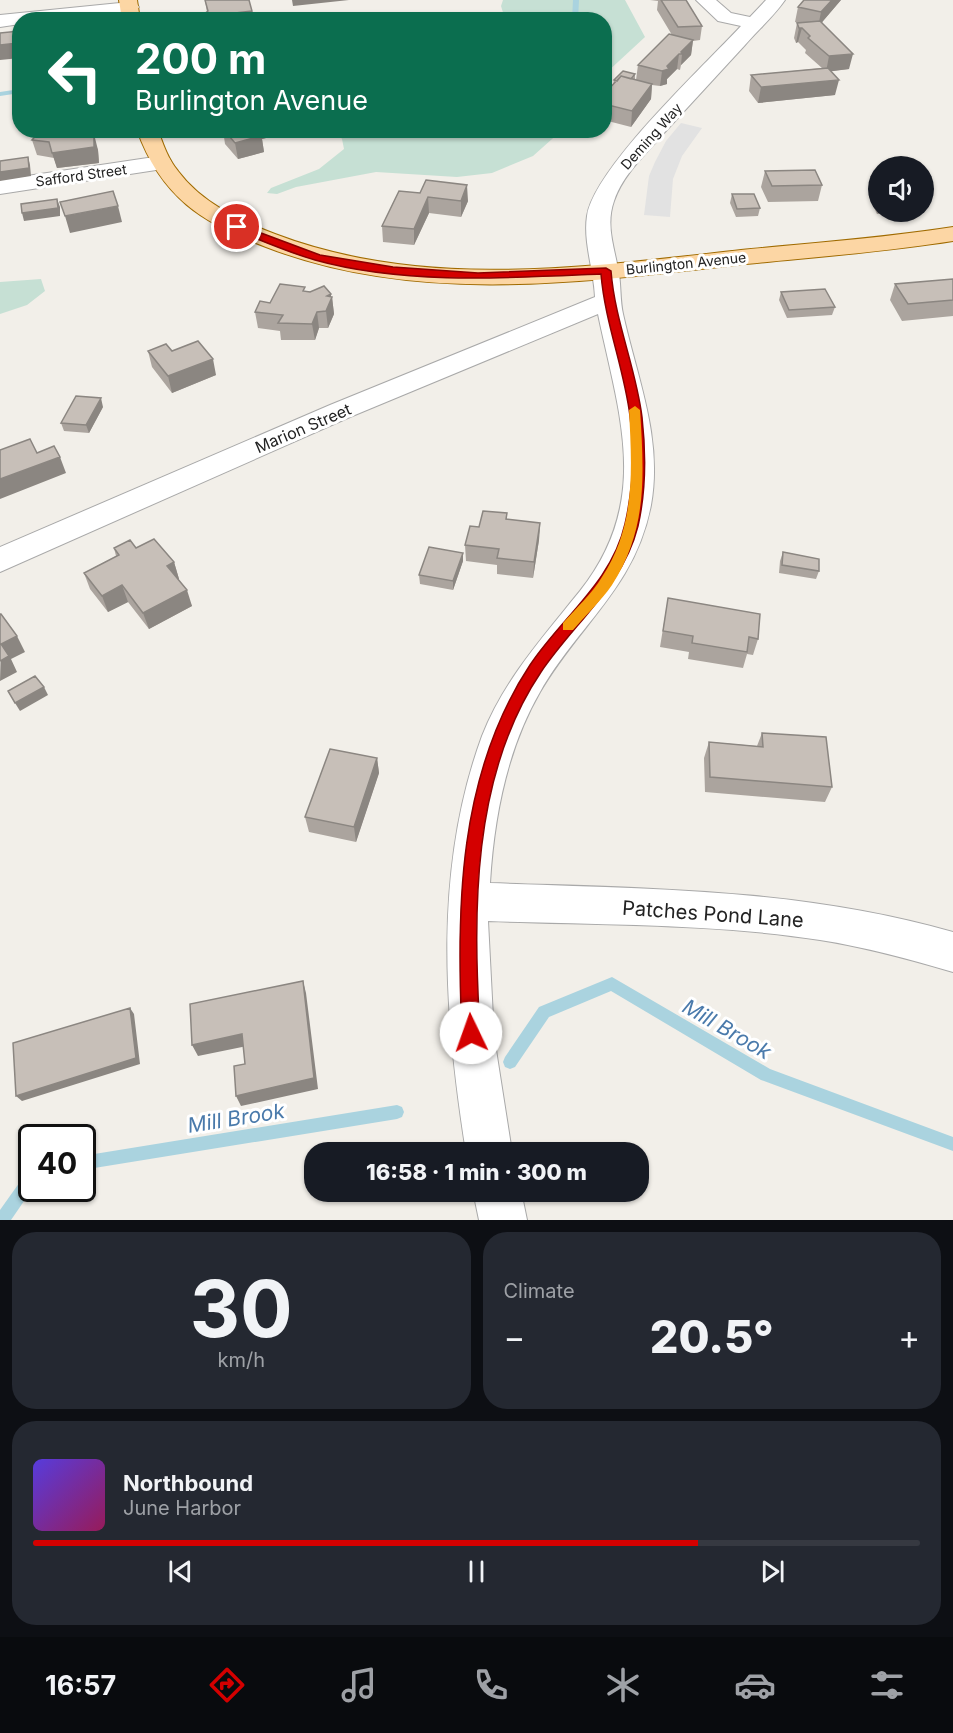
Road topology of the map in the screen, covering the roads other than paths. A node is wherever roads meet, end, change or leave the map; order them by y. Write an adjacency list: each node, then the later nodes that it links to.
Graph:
1 (705, 0): 5 (street)
2 (776, 0): 5 (street, Deming Way)
3 (130, 9): 4 (street)
4 (98, 12)
5 (754, 24): 10 (street, Deming Way)
6 (150, 138): 7 (main road, Burlington Avenue)
7 (161, 163): 8 (street, Safford Street); 10 (main road, Burlington Avenue)
8 (0, 187)
9 (953, 234): 10 (main road, Burlington Avenue)
10 (607, 286): 11 (street, Marion Street); 12 (street, Deming Way)
11 (0, 560)
12 (469, 901): 13 (street, Patches Pond Lane); 14 (street, Deming Way)
13 (953, 952)
14 (487, 1142)
15 (499, 1202): 16 (street)
16 (503, 1220)

